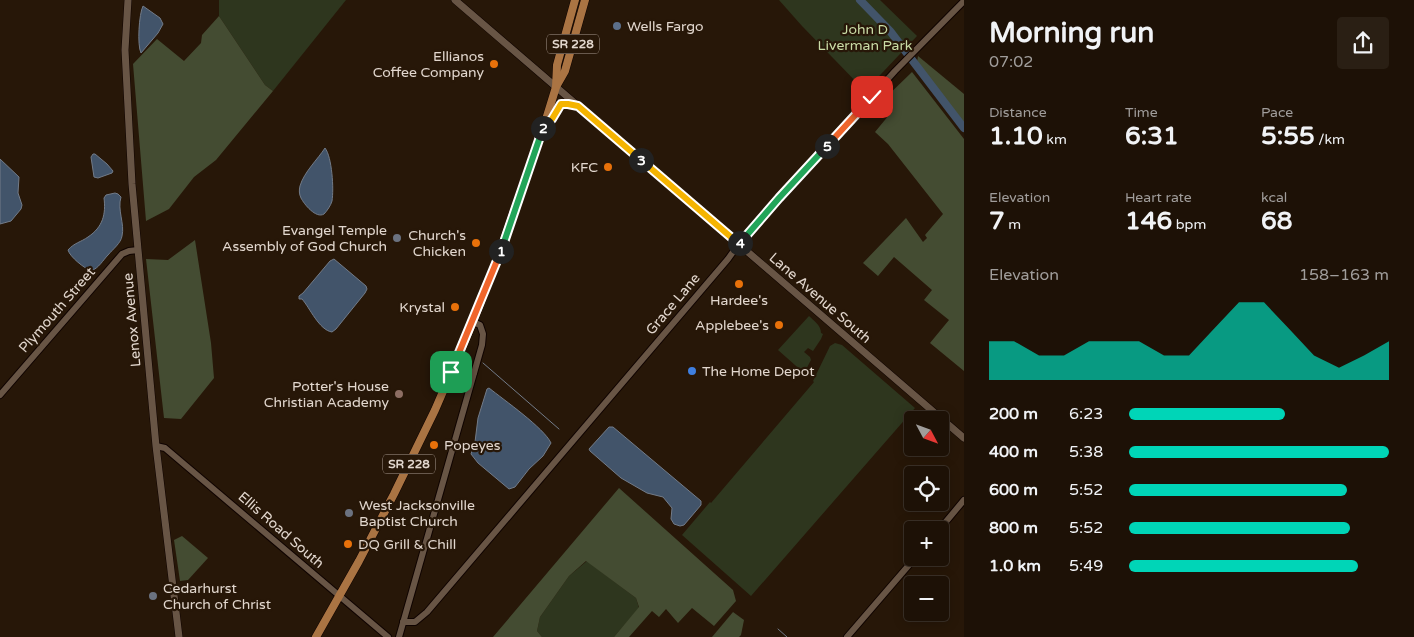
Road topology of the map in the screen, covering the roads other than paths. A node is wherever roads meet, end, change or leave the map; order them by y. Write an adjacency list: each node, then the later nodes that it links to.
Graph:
1 (128, 0): 10 (main road, Lenox Avenue)
2 (455, 0): 6 (main road, Lane Avenue South)
3 (575, 0): 6 (main road, SR 228)
4 (586, 0): 6 (main road, SR 228)
5 (964, 1): 9 (street, Grace Lane)
6 (556, 87): 7 (main road, Lane Avenue South); 8 (main road, SR 228)
7 (578, 106): 8 (main road); 9 (main road, Lane Avenue South)
8 (544, 126): 11 (main road, SR 228)
9 (739, 244): 15 (main road, Lane Avenue South); 21 (street, Grace Lane)
10 (138, 250): 14 (street, Plymouth Street); 16 (main road, Lenox Avenue)
11 (473, 322): 12 (main road, SR 228); 13 (street)
12 (454, 365): 13 (street); 20 (main road, SR 228)
13 (474, 374): 21 (street)
14 (0, 395)
15 (964, 438)
16 (156, 446): 20 (street, Ellis Road South); 22 (main road, Lenox Avenue)
17 (964, 500): 18 (street)
18 (946, 521)
19 (908, 566): 26 (street)
20 (339, 596): 23 (main road, SR 228); 24 (street, Ellis Road South)
21 (403, 622): 25 (street)
22 (179, 637)
23 (316, 637)
24 (388, 637)
25 (399, 637)
26 (847, 637)

